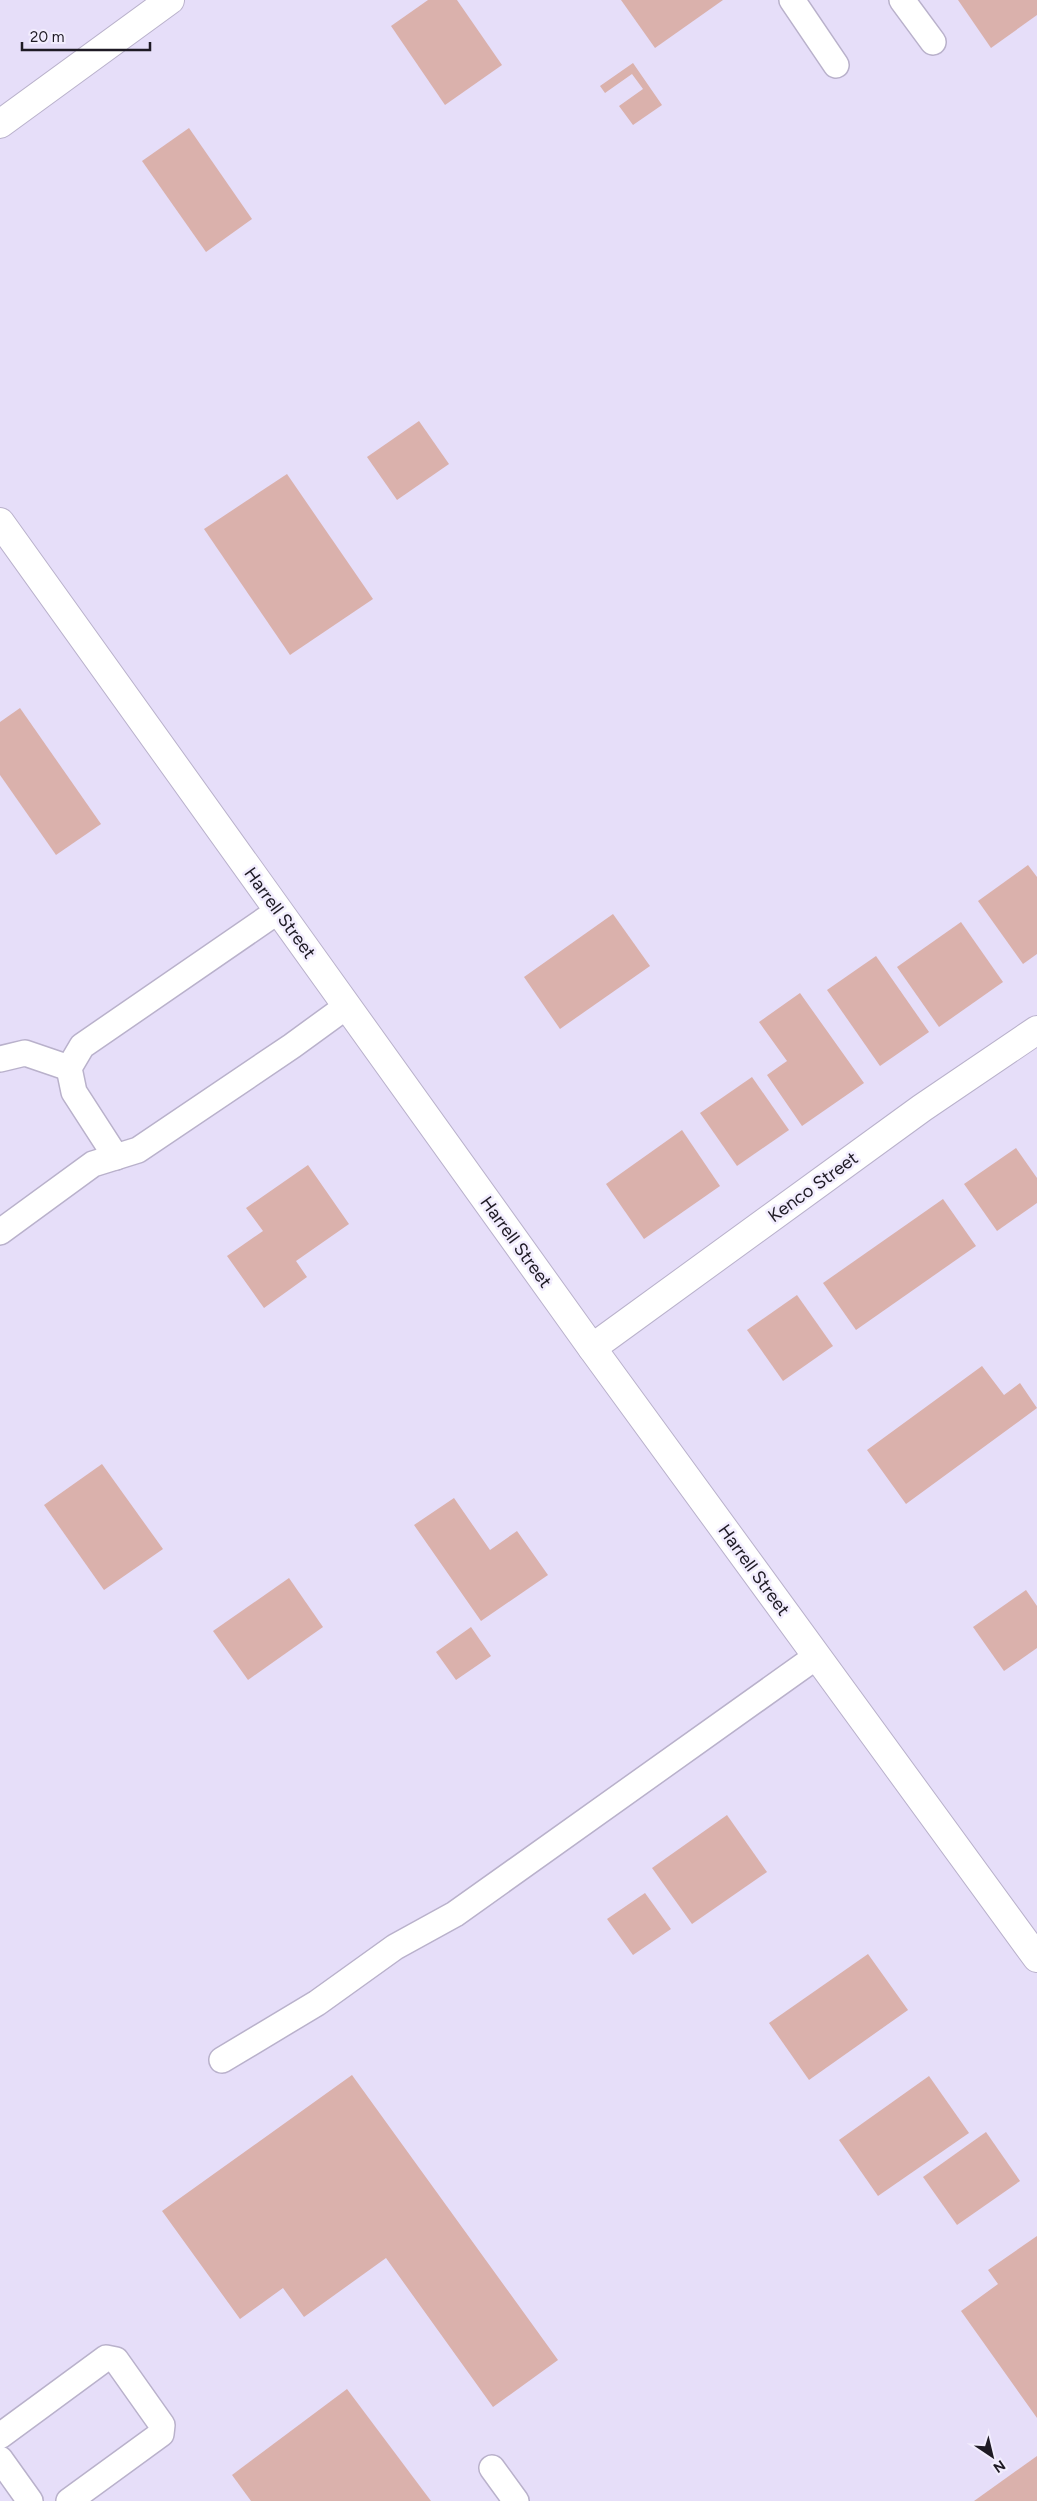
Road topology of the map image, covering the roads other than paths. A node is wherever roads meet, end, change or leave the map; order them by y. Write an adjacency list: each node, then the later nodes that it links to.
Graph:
1 (792, 0): 5 (lane)
2 (902, 0): 4 (lane)
3 (161, 3): 6 (street)
4 (933, 42)
5 (836, 65)
6 (0, 124)
7 (0, 522): 8 (street, Harrell Street)
8 (278, 911): 9 (street, Harrell Street); 12 (lane)
9 (346, 1006): 13 (lane); 15 (street, Harrell Street)
10 (1037, 1030): 15 (street, Kenco Street)
11 (0, 1059): 12 (lane)
12 (69, 1068): 13 (lane)
13 (116, 1156): 14 (lane)
14 (0, 1232)
15 (592, 1348): 16 (street, Harrell Street)
16 (817, 1656): 17 (street, Harrell Street); 18 (lane)
17 (1037, 1958)
18 (222, 2060)
19 (0, 2436): 23 (lane)
20 (0, 2459): 22 (lane)
21 (492, 2468): 24 (lane)
22 (30, 2501)
23 (69, 2501)
24 (516, 2501)

